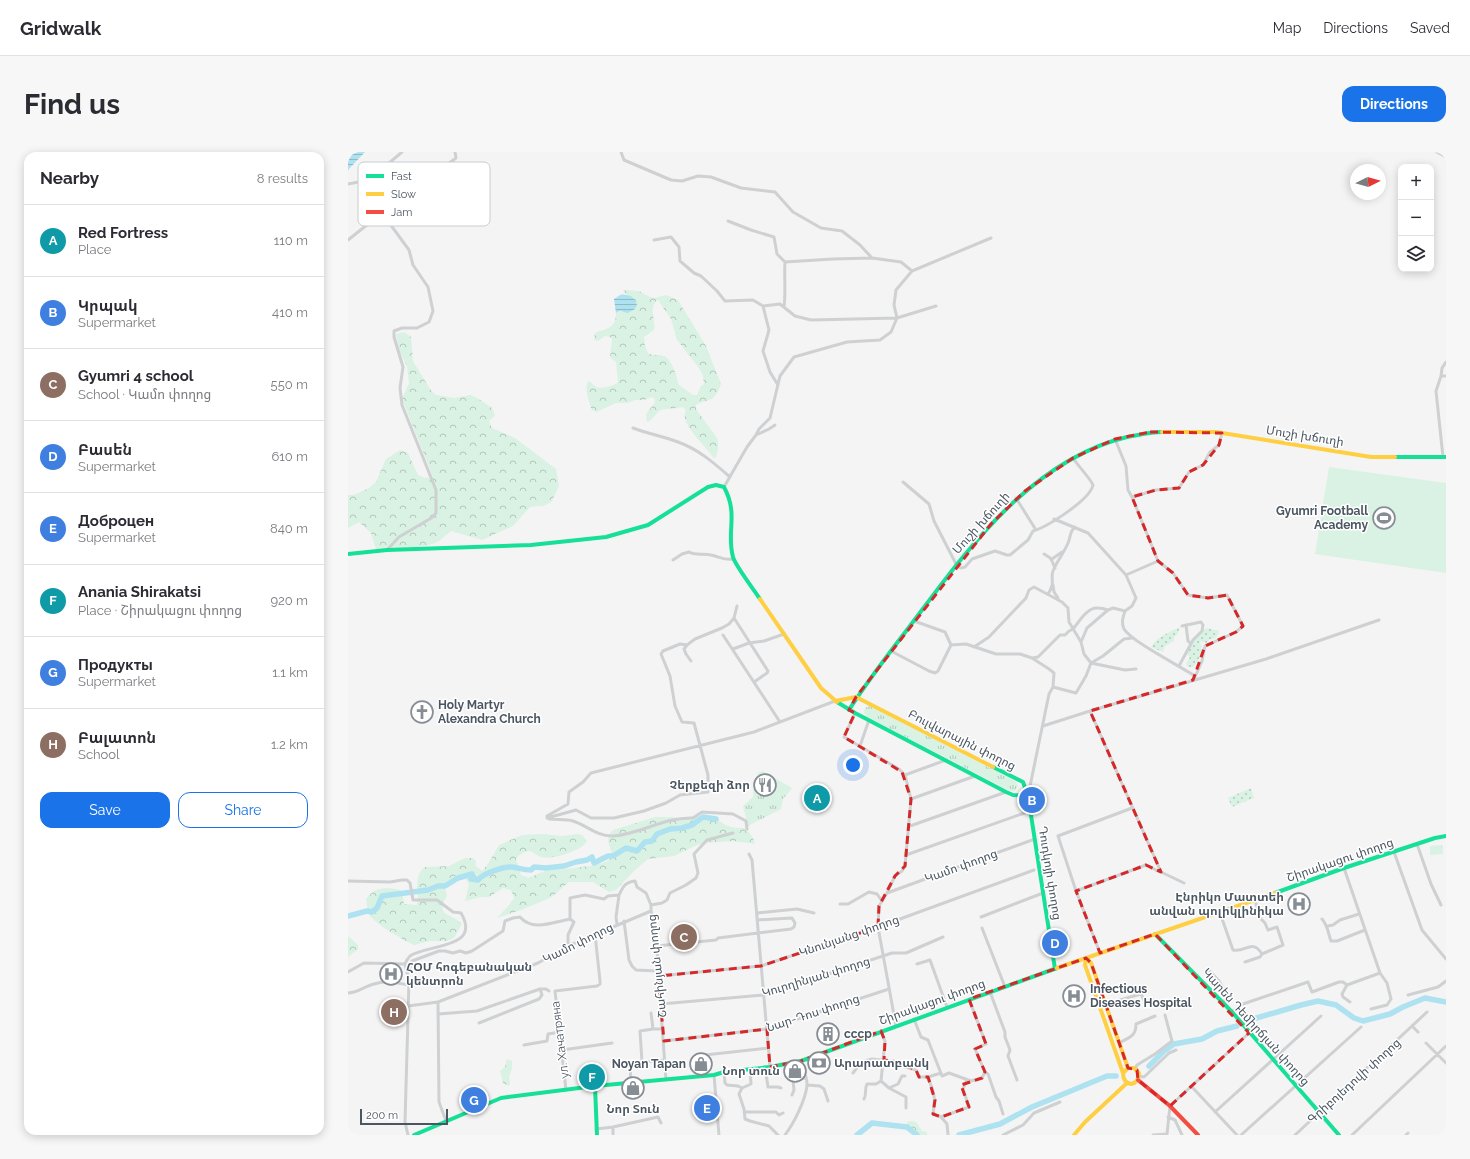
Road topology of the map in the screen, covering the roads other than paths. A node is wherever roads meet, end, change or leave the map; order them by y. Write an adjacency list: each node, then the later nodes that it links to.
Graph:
1 (402, 152): 6 (street)
2 (455, 152): 7 (street)
3 (621, 152): 16 (street)
4 (1437, 152): 5 (street)
5 (1446, 157)
6 (390, 162)
7 (451, 162)
8 (358, 182): 9 (street)
9 (348, 184)
10 (728, 221): 17 (street)
11 (366, 226): 14 (street)
12 (391, 226): 42 (street)
13 (991, 238): 18 (street)
14 (348, 240)
15 (654, 240): 19 (street)
16 (872, 258): 17 (street); 18 (street)
17 (785, 262): 21 (street)
18 (912, 270): 22 (street)
19 (763, 306): 21 (street); 26 (street)
20 (936, 306): 22 (street)
21 (784, 308): 22 (street)
22 (897, 318): 26 (street)
23 (1446, 362): 24 (street)
24 (1441, 376): 25 (street); 32 (street)
25 (1446, 376)
26 (778, 386): 30 (street)
27 (775, 425): 30 (street)
28 (633, 428): 34 (street)
29 (1222, 433): 31 (street, Մուշի խճուղի); 32 (street, Մուշի խճուղի); 37 (street)
30 (756, 435): 34 (street)
31 (1115, 439): 33 (street, Մուշի խճուղի); 37 (street)
32 (1445, 457)
33 (1073, 458): 38 (street, Մուշի խճուղի); 39 (street)
34 (730, 477): 36 (street)
35 (903, 482): 50 (street)
36 (724, 487): 42 (street); 47 (street)
37 (1132, 497): 49 (street)
38 (1016, 498): 41 (street); 50 (street, Մուշի խճուղի)
39 (1054, 519): 40 (street); 41 (street)
40 (1075, 527): 43 (street); 52 (street)
41 (1036, 530): 50 (street)
42 (387, 550): 44 (street)
43 (1062, 552): 46 (street); 51 (street)
44 (348, 554)
45 (1044, 554): 46 (street)
46 (1050, 558): 51 (street)
47 (733, 559): 48 (street); 63 (street, Բուլվարային փողոց)
48 (673, 560)
49 (1158, 561): 52 (street); 79 (street)
50 (957, 566): 61 (street, Մուշի խճուղի)
51 (1055, 568): 53 (street)
52 (1126, 575): 58 (street)
53 (1053, 583): 54 (street); 55 (street)
54 (1048, 594): 55 (street); 71 (street)
55 (1058, 599): 62 (street)
56 (737, 606): 59 (street)
57 (1108, 610): 58 (street); 62 (street); 66 (street)
58 (1125, 610): 65 (street)
59 (734, 618): 67 (street); 68 (street)
60 (1379, 620): 79 (street)
61 (914, 621): 70 (street); 73 (street, Մուշի խճուղի)
62 (1073, 629): 66 (street); 74 (street)
63 (784, 634): 67 (street); 83 (street, Բուլվարային փողոց)
64 (723, 635): 72 (street)
65 (1134, 639): 76 (street); 77 (street)
66 (1081, 642): 76 (street)
67 (749, 643): 72 (street); 80 (street)
68 (687, 644): 75 (street); 90 (street)
69 (1191, 644): 69 (street); 77 (street)
70 (952, 645): 71 (street); 73 (street)
71 (974, 647): 74 (street)
72 (733, 649): 80 (street)
73 (891, 651): 82 (street, Մուշի խճուղի)
74 (1032, 658): 81 (street)
75 (691, 661)
76 (1091, 663): 78 (street); 81 (street)
77 (1179, 666): 79 (street)
78 (1136, 669)
79 (1194, 678): 85 (street)
80 (754, 682): 88 (street)
81 (1053, 687): 89 (street, Դուդկոյի փողոց)
82 (856, 696): 83 (street); 84 (street, Մուշի խճուղի); 96 (street, Բուլվարային փողոց)
83 (835, 701): 84 (street, Բուլվարային փողոց); 88 (street)
84 (849, 710): 86 (street, Բուլվարային փողոց)
85 (1090, 711): 89 (street); 98 (street)
86 (855, 713): 87 (street, Բուլվարային փողոց); 91 (street)
87 (869, 720): 91 (street); 92 (street, Բուլվարային փողոց)
88 (780, 722): 90 (street)
89 (1043, 726): 96 (street, Դուդկոյի փողոց)
90 (701, 746): 100 (street); 100 (street)
91 (860, 746): 93 (street)
92 (946, 760): 93 (street); 94 (street, Բուլվարային փողոց)
93 (905, 775): 97 (street)
94 (976, 776): 95 (street, Բուլվարային փողոց); 97 (street)
95 (1006, 792): 96 (street, Բուլվարային փողոց); 101 (street)
96 (1028, 796): 99 (street, Դուդկոյի փողոց)
97 (911, 799): 101 (street)
98 (1132, 808): 112 (street); 115 (street)
99 (1030, 811): 105 (street, Դուդկոյի փողոց); 109 (street)
100 (547, 818): 102 (street)
101 (910, 826): 109 (street)
102 (747, 829)
103 (733, 833): 122 (street)
104 (1446, 836): 106 (street, Շիրակացու փողոց)
105 (1035, 840): 116 (street, Կամո փողոց); 117 (street, Դուդկոյի փողոց)
106 (1417, 844): 107 (street, Շիրակացու փողոց); 123 (street)
107 (1394, 852): 110 (street, Շիրակացու փողոց); 149 (street)
108 (749, 854): 127 (street)
109 (906, 855): 116 (street)
110 (1344, 868): 119 (street, Շիրակացու փողոց); 128 (street)
111 (1034, 870): 136 (street, Կնունյանց փողոց)
112 (1161, 872): 114 (street); 115 (street)
113 (348, 881): 151 (street)
114 (1184, 883)
115 (1076, 891): 145 (street)
116 (887, 893): 120 (street)
117 (1043, 893): 129 (street); 154 (street, Դուդկոյի փողոց)
118 (619, 895): 122 (street, Շահինյան փողոց); 130 (street); 134 (street)
119 (1255, 900): 125 (street, Շիրակացու փողոց); 146 (street)
120 (882, 901): 121 (street); 136 (street)
121 (840, 904)
122 (651, 905): 124 (street, Շահինյան փողոց)
123 (1441, 905)
124 (651, 911): 133 (street, Կամո փողոց); 144 (street, Շահինյան փողոց)
125 (1220, 912): 141 (street, Շիրակացու փողոց); 146 (street)
126 (814, 913): 127 (street)
127 (756, 914): 132 (street)
128 (1359, 914): 135 (street); 138 (street)
129 (981, 917)
130 (570, 919): 143 (street); 159 (street)
131 (1322, 919): 135 (street)
132 (757, 920): 139 (street); 139 (street)
133 (624, 922): 134 (street, Կամո փողոց); 156 (street)
134 (617, 924): 140 (street, Կամո փողոց)
135 (1328, 926): 138 (street)
136 (878, 927): 147 (street); 153 (street, Կնունյանց փողոց)
137 (982, 928): 164 (street)
138 (1365, 930): 158 (street)
139 (758, 932): 144 (street); 153 (street)
140 (595, 934): 143 (street, Կամո փողոց); 168 (street, ул. Хачатряна)
141 (1155, 934): 145 (street, Շիրակացու փողոց); 179 (street, Կարեն Դեմիրճյան փողոց)
142 (943, 937): 147 (street, Կուրղինյան փողոց)
143 (568, 946): 178 (street, Կամո փողոց)
144 (657, 946): 156 (street, Շահինյան փողոց)
145 (1100, 953): 148 (street, Շիրակացու փողոց)
146 (1262, 954): 150 (street)
147 (883, 956): 166 (street); 172 (street, Կուրղինյան փողոց)
148 (1086, 958): 154 (street, Շիրակացու փողոց); 174 (street); 175 (street)
149 (1446, 959)
150 (1245, 962)
151 (404, 964): 157 (street); 159 (street)
152 (917, 964): 184 (street)
153 (761, 966): 160 (street, Կնունյանց փողոց); 172 (street)
154 (1055, 969): 164 (street, Շիրակացու փողոց)
155 (1208, 969): 179 (street)
156 (658, 971): 160 (street, Շահինյան փողոց)
157 (348, 972)
158 (1380, 974): 163 (street); 185 (street)
159 (408, 975): 162 (street)
160 (658, 976): 181 (street, Շահինյան փողոց)
161 (1446, 981): 173 (street)
162 (409, 985): 170 (street); 182 (street)
163 (1347, 985): 180 (street); 187 (street)
164 (1005, 987): 169 (street, Շիրակացու փողոց)
165 (540, 989): 167 (street); 171 (street); 189 (street)
166 (889, 989): 195 (street); 200 (street, Նար-Դոս փողոց)
167 (549, 991): 168 (street); 171 (street)
168 (555, 991): 202 (street, ул. Хачатряна)
169 (990, 992): 176 (street, Շիրակացու փողոց); 238 (street)
170 (348, 993)
171 (542, 995): 194 (street)
172 (764, 995): 181 (street, Կուրղինյան փողոց); 200 (street)
173 (1408, 995)
174 (1102, 996): 175 (street); 183 (street)
175 (1096, 998): 230 (street)
176 (969, 1000): 184 (street, Շիրակացու փողոց); 228 (street)
177 (1153, 1000): 183 (street)
178 (438, 1002): 182 (street, Կամո փողոց); 189 (street)
179 (1222, 1002): 187 (street, Կարեն Դեմիրճյան փողոց)
180 (1350, 1002)
181 (661, 1004): 199 (street, Շահինյան փողոց)
182 (408, 1006): 267 (street)
183 (1106, 1006): 207 (street)
184 (947, 1007): 193 (street, Շիրակացու փողոց)
185 (1371, 1009)
186 (651, 1012): 198 (street)
187 (1232, 1012): 203 (street, Կարեն Դեմիրճյան փողոց)
188 (1427, 1012): 197 (street, Գրիբոյեդովի փողոց)
189 (438, 1014): 263 (street)
190 (1165, 1015): 225 (street)
191 (1155, 1016): 207 (street)
192 (1321, 1016): 216 (street)
193 (914, 1019): 195 (street, Շիրակացու փողոց); 229 (street)
194 (478, 1023)
195 (896, 1026): 201 (street, Շիրակացու փողոց)
196 (1361, 1027): 245 (street)
197 (1412, 1027): 204 (street); 258 (street, Գրիբոյեդովի փողոց)
198 (653, 1029): 199 (street); 220 (street)
199 (663, 1029): 205 (street, Շահինյան փողոց)
200 (767, 1029): 205 (street, Նար-Դոս փողոց); 211 (street)
201 (881, 1031): 218 (street); 219 (street, Շիրակացու փողոց)
202 (560, 1032): 209 (street); 212 (street, ул. Хачатряна)
203 (1249, 1032): 216 (street, Կարեն Դեմիրճյան փողոց); 244 (street)
204 (1418, 1032)
205 (664, 1041): 217 (street, Շահինյան փողոց)
206 (612, 1043): 212 (street)
207 (1119, 1043): 223 (street)
208 (1426, 1043): 215 (street)
209 (524, 1045)
210 (1446, 1046): 215 (street)
211 (768, 1048): 214 (street); 222 (street)
212 (562, 1050): 249 (street, ул. Хачатряна)
213 (1176, 1050): 235 (street)
214 (705, 1055)
215 (1437, 1055): 221 (street); 284 (street)
216 (1273, 1059): 245 (street, Կարեն Դեմիրճյան փողոց); 257 (street)
217 (665, 1060): 220 (street); 236 (street, Շահինյան փողոց)
218 (884, 1060): 227 (street); 233 (street); 239 (street)
219 (801, 1061): 222 (street, Շիրակացու փողոց); 234 (street)
220 (642, 1062): 240 (street)
221 (1446, 1063)
222 (768, 1067): 224 (street, Շիրակացու փողոց); 247 (street)
223 (1128, 1068): 225 (street); 230 (street)
224 (750, 1069): 226 (street, Շիրակացու փողոց); 246 (street)
225 (1135, 1069): 235 (street)
226 (724, 1072): 231 (street, Շիրակացու փողոց); 246 (street)
227 (853, 1072)
228 (985, 1072): 237 (street); 260 (street)
229 (941, 1073): 233 (street); 237 (street)
230 (1123, 1073): 241 (street)
231 (714, 1075): 236 (street, Շիրակացու փողոց); 271 (street)
232 (905, 1076): 248 (street)
233 (928, 1077): 262 (street)
234 (806, 1078): 242 (street); 250 (street)
235 (1139, 1078): 241 (street); 254 (street)
236 (666, 1080): 240 (street, Շիրակացու փողոց)
237 (967, 1080): 262 (street)
238 (1017, 1080)
239 (881, 1081): 248 (street); 251 (street)
240 (631, 1082): 243 (street, Շիրակացու փողոց)
241 (1126, 1083): 276 (street)
242 (807, 1085): 252 (street); 273 (street)
243 (595, 1086): 249 (street, Շիրակացու փողոց); 266 (street)
244 (1191, 1086): 254 (street); 257 (street)
245 (1296, 1086): 258 (street, Կարեն Դեմիրճյան փողոց); 281 (street)
246 (742, 1088): 256 (street)
247 (781, 1088)
248 (889, 1088): 255 (street)
249 (566, 1090): 263 (street, Շիրակացու փողոց)
250 (792, 1095)
251 (864, 1099)
252 (828, 1100)
253 (1060, 1102): 275 (street)
254 (1170, 1106): 261 (street); 279 (street)
255 (906, 1108)
256 (744, 1112): 259 (street); 272 (street)
257 (1215, 1112): 280 (street)
258 (1319, 1112): 282 (street, Գրիբոյեդովի փողոց); 283 (street, Կարեն Դեմիրճյան փողոց)
259 (783, 1113)
260 (1003, 1114)
261 (1168, 1116): 277 (street); 278 (street)
262 (941, 1117): 274 (street)
263 (446, 1121): 268 (street, Շիրակացու փողոց)
264 (662, 1123): 265 (street)
265 (613, 1127): 266 (street); 270 (street)
266 (596, 1129): 269 (street)
267 (408, 1135)
268 (414, 1135)
269 (597, 1135)
270 (613, 1135)
271 (719, 1135)
272 (778, 1135)
273 (785, 1135)
274 (948, 1135)
275 (1003, 1135)
276 (1074, 1135)
277 (1153, 1135)
278 (1182, 1135)
279 (1198, 1135)
280 (1237, 1135)
281 (1241, 1135)
282 (1295, 1135)
283 (1339, 1135)
284 (1352, 1135)

